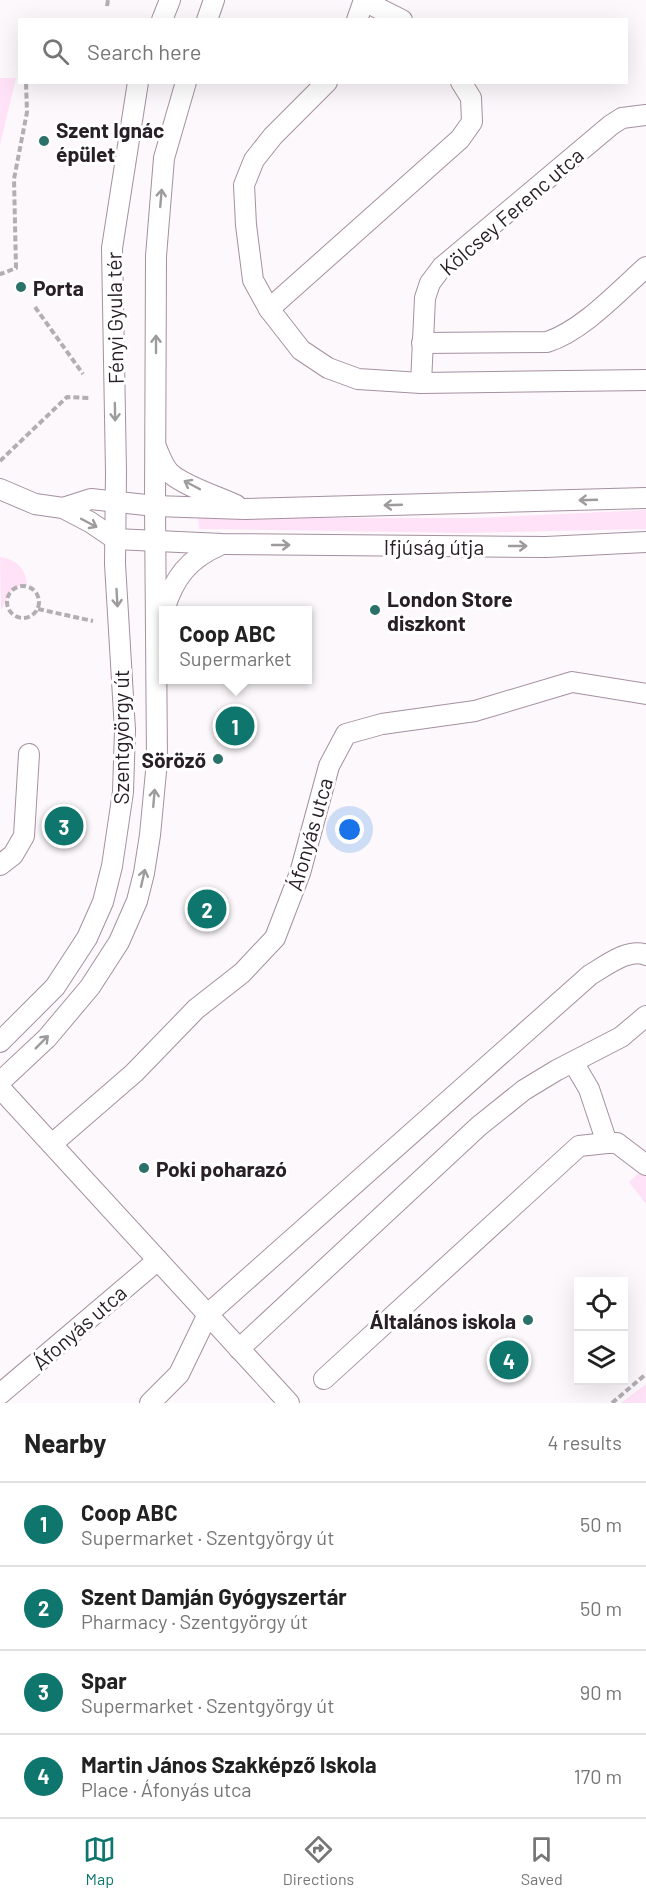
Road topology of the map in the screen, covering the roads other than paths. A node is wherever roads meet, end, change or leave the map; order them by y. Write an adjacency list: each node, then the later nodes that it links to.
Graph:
1 (170, 0): 4 (street)
2 (214, 0): 5 (street)
3 (364, 0): 6 (street); 7 (street)
4 (163, 18)
5 (208, 18)
6 (358, 18)
7 (398, 18)
8 (138, 84): 21 (street, Fényi Gyula tér, one-way to 21)
9 (185, 84): 18 (street, Fényi Gyula tér, one-way to 9)
10 (325, 84): 14 (street)
11 (462, 84): 14 (street)
12 (646, 115): 15 (street, Kölcsey Ferenc utca)
13 (646, 267): 15 (street)
14 (269, 309): 17 (street)
15 (422, 343): 17 (street, Kölcsey Ferenc utca)
16 (646, 380): 17 (street)
17 (421, 383)
18 (155, 445): 22 (street, Fényi Gyula tér); 24 (street, Ifjúság útja, one-way to 18)
19 (1, 492): 23 (street)
20 (646, 498): 24 (street, Ifjúság útja, one-way to 24)
21 (115, 502): 22 (street, Ifjúság útja); 23 (street); 25 (street, Szentgyörgy út)
22 (155, 506): 24 (street, Ifjúság útja); 26 (street, Szentgyörgy út)
23 (63, 508): 25 (street, one-way to 25)
24 (245, 509)
25 (115, 539): 26 (street, Ifjúság útja); 38 (street, Szentgyörgy út, one-way to 38)
26 (155, 542): 28 (street, Ifjúság útja); 32 (street, Szentgyörgy út)
27 (646, 542): 28 (street, Ifjúság útja, one-way to 27)
28 (222, 544): 29 (street, Ifjúság útja)
29 (180, 575): 30 (street, Szentgyörgy út)
30 (167, 606)
31 (159, 627): 32 (street, Szentgyörgy út)
32 (156, 636): 40 (street, Szentgyörgy út, one-way to 32)
33 (646, 694): 43 (street, Áfonyás utca)
34 (29, 754): 35 (street)
35 (0, 866)
36 (646, 956): 46 (street)
37 (646, 1016): 39 (street)
38 (0, 1042)
39 (573, 1062): 42 (street); 47 (street)
40 (0, 1082)
41 (0, 1088): 43 (street)
42 (607, 1143): 44 (street); 48 (street)
43 (52, 1144): 45 (street)
44 (646, 1166)
45 (158, 1260): 46 (street); 49 (street, Áfonyás utca)
46 (208, 1314): 47 (street); 50 (street)
47 (240, 1349): 51 (street)
48 (324, 1379)
49 (0, 1394)
50 (150, 1403)
51 (289, 1403)

